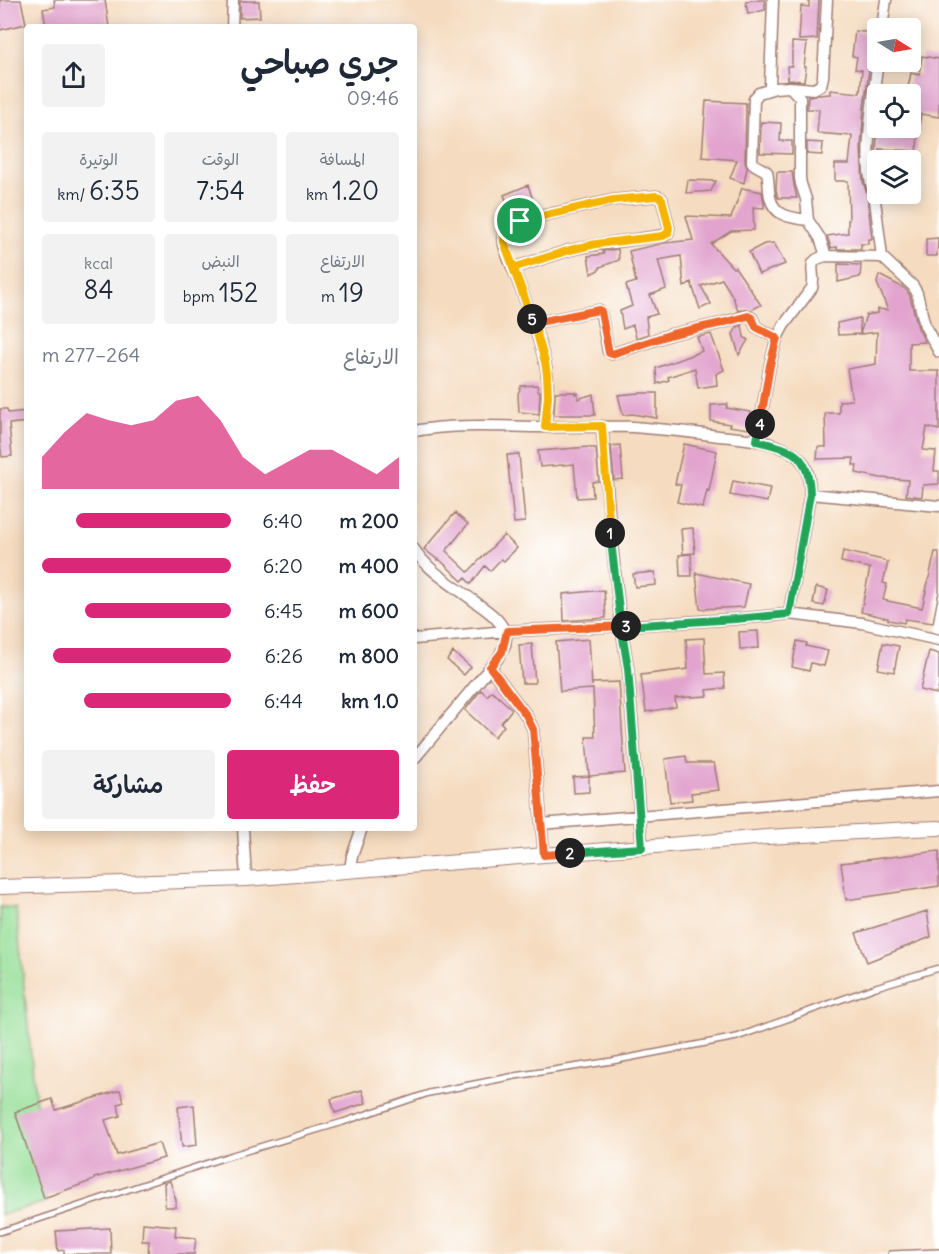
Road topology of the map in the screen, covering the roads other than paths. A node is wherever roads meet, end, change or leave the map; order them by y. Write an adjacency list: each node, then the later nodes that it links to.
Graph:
1 (233, 0): 6 (street)
2 (773, 0): 9 (street)
3 (827, 0): 8 (street)
4 (886, 0): 5 (street)
5 (883, 18)
6 (232, 24)
7 (877, 72): 12 (street)
8 (790, 87): 9 (street); 10 (street)
9 (776, 88): 10 (street)
10 (808, 220): 11 (street)
11 (825, 256): 12 (street); 15 (street)
12 (882, 257): 16 (street)
13 (513, 268): 13 (street); 14 (street)
14 (534, 323): 15 (street); 18 (street)
15 (777, 338): 20 (street)
16 (939, 352)
17 (602, 426): 18 (street); 20 (street); 25 (street)
18 (545, 427): 19 (street)
19 (417, 431)
20 (757, 441): 21 (street)
21 (810, 494): 22 (street); 24 (street)
22 (939, 506)
23 (417, 554): 26 (street)
24 (789, 614): 25 (street); 28 (street)
25 (621, 626): 26 (street); 32 (street)
26 (507, 631): 27 (street); 29 (street)
27 (417, 639)
28 (939, 640)
29 (490, 667): 30 (street); 33 (street)
30 (417, 755)
31 (939, 791): 32 (street)
32 (639, 816): 33 (street); 37 (street)
33 (541, 825): 38 (street)
34 (939, 828): 37 (street)
35 (243, 831): 40 (street)
36 (361, 831): 39 (street)
37 (642, 848): 38 (street)
38 (544, 855): 39 (street)
39 (350, 870): 40 (street)
40 (246, 879): 41 (street)
41 (0, 887)
42 (939, 968): 43 (lane)
43 (0, 1232)
44 (939, 1252): 45 (lane)
45 (891, 1254)

